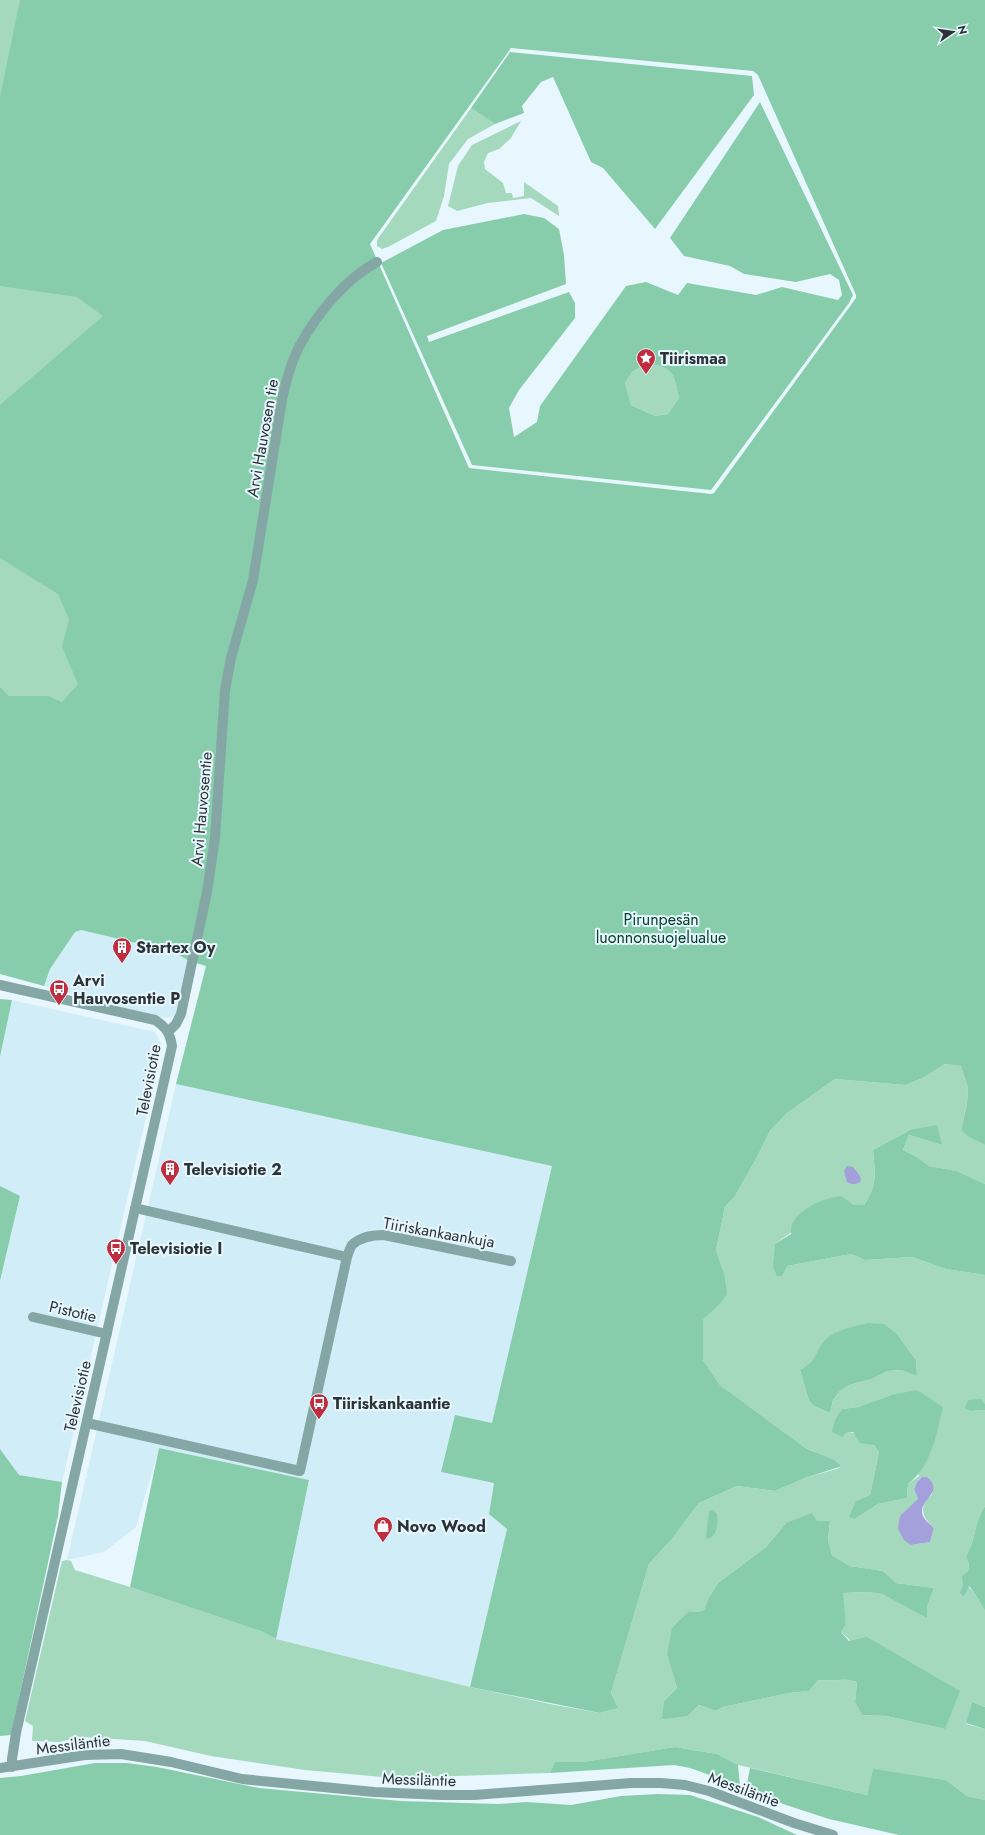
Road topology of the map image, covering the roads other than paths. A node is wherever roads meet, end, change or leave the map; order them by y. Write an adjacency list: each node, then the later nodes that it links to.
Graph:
1 (377, 262): 2 (street, Arvi Hauvosen tie)
2 (252, 586): 4 (street, Arvi Hauvosentie)
3 (0, 985): 4 (street)
4 (168, 1032): 5 (street, Televisiotie)
5 (135, 1208): 6 (street); 9 (street, Televisiotie)
6 (347, 1257): 7 (street, Tiiriskankaankuja); 10 (street)
7 (511, 1261)
8 (33, 1317): 9 (street, Pistotie)
9 (107, 1334): 10 (street, Televisiotie)
10 (87, 1423): 11 (street, Televisiotie)
11 (12, 1767): 12 (street, Messiläntie); 13 (street, Messiläntie)
12 (0, 1768)
13 (833, 1835)

